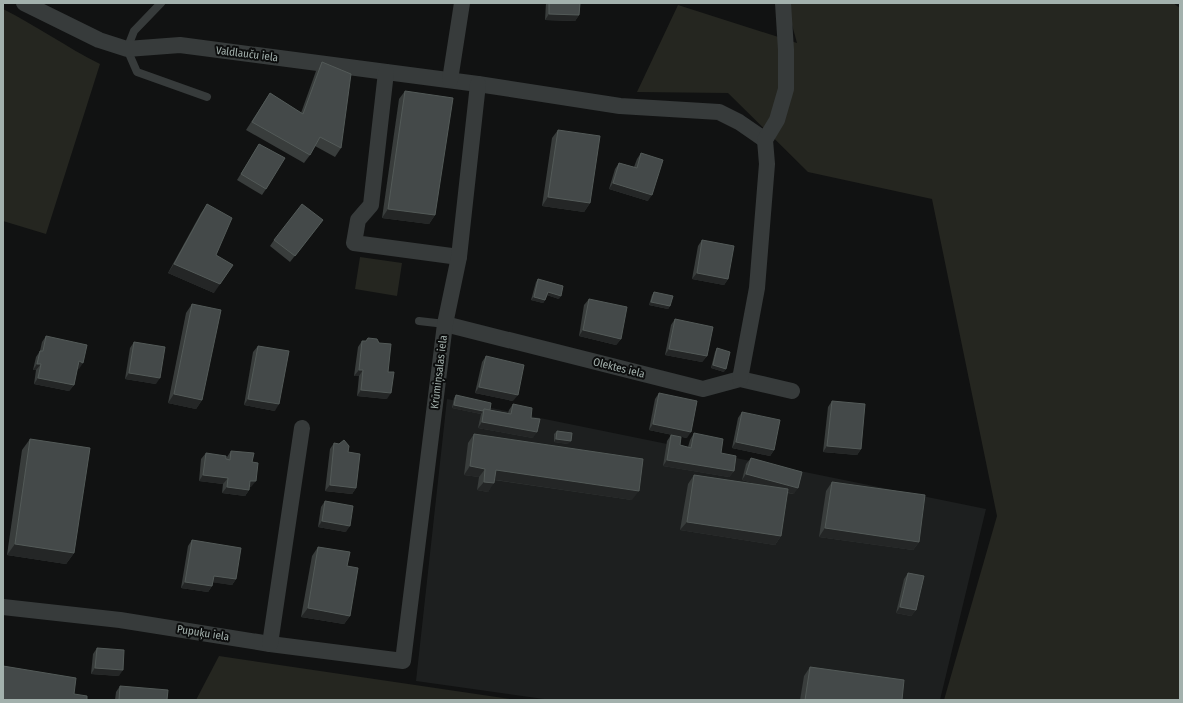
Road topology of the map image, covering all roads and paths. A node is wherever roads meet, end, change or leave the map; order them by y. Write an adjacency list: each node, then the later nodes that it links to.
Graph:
1 (24, 3): 5 (street, Valdlauču iela)
2 (161, 3): 5 (lane)
3 (462, 3): 7 (street)
4 (783, 3): 10 (street)
5 (127, 49): 6 (street, Valdlauču iela); 9 (lane)
6 (386, 72): 7 (street, Valdlauču iela); 11 (street)
7 (450, 80): 8 (street, Valdlauču iela)
8 (478, 84): 10 (street, Valdlauču iela); 11 (street, Krūmiņsalas iela)
9 (207, 97)
10 (765, 140): 14 (street)
11 (459, 257): 13 (street, Krūmiņsalas iela)
12 (419, 320): 13 (lane)
13 (445, 324): 14 (street, Olektes iela); 19 (street, Krūmiņsalas iela)
14 (740, 379): 15 (street, Olektes iela)
15 (792, 391)
16 (302, 428): 18 (street)
17 (3, 607): 18 (street, Pupuķu iela)
18 (270, 644): 19 (street, Pupuķu iela)
19 (403, 661)

